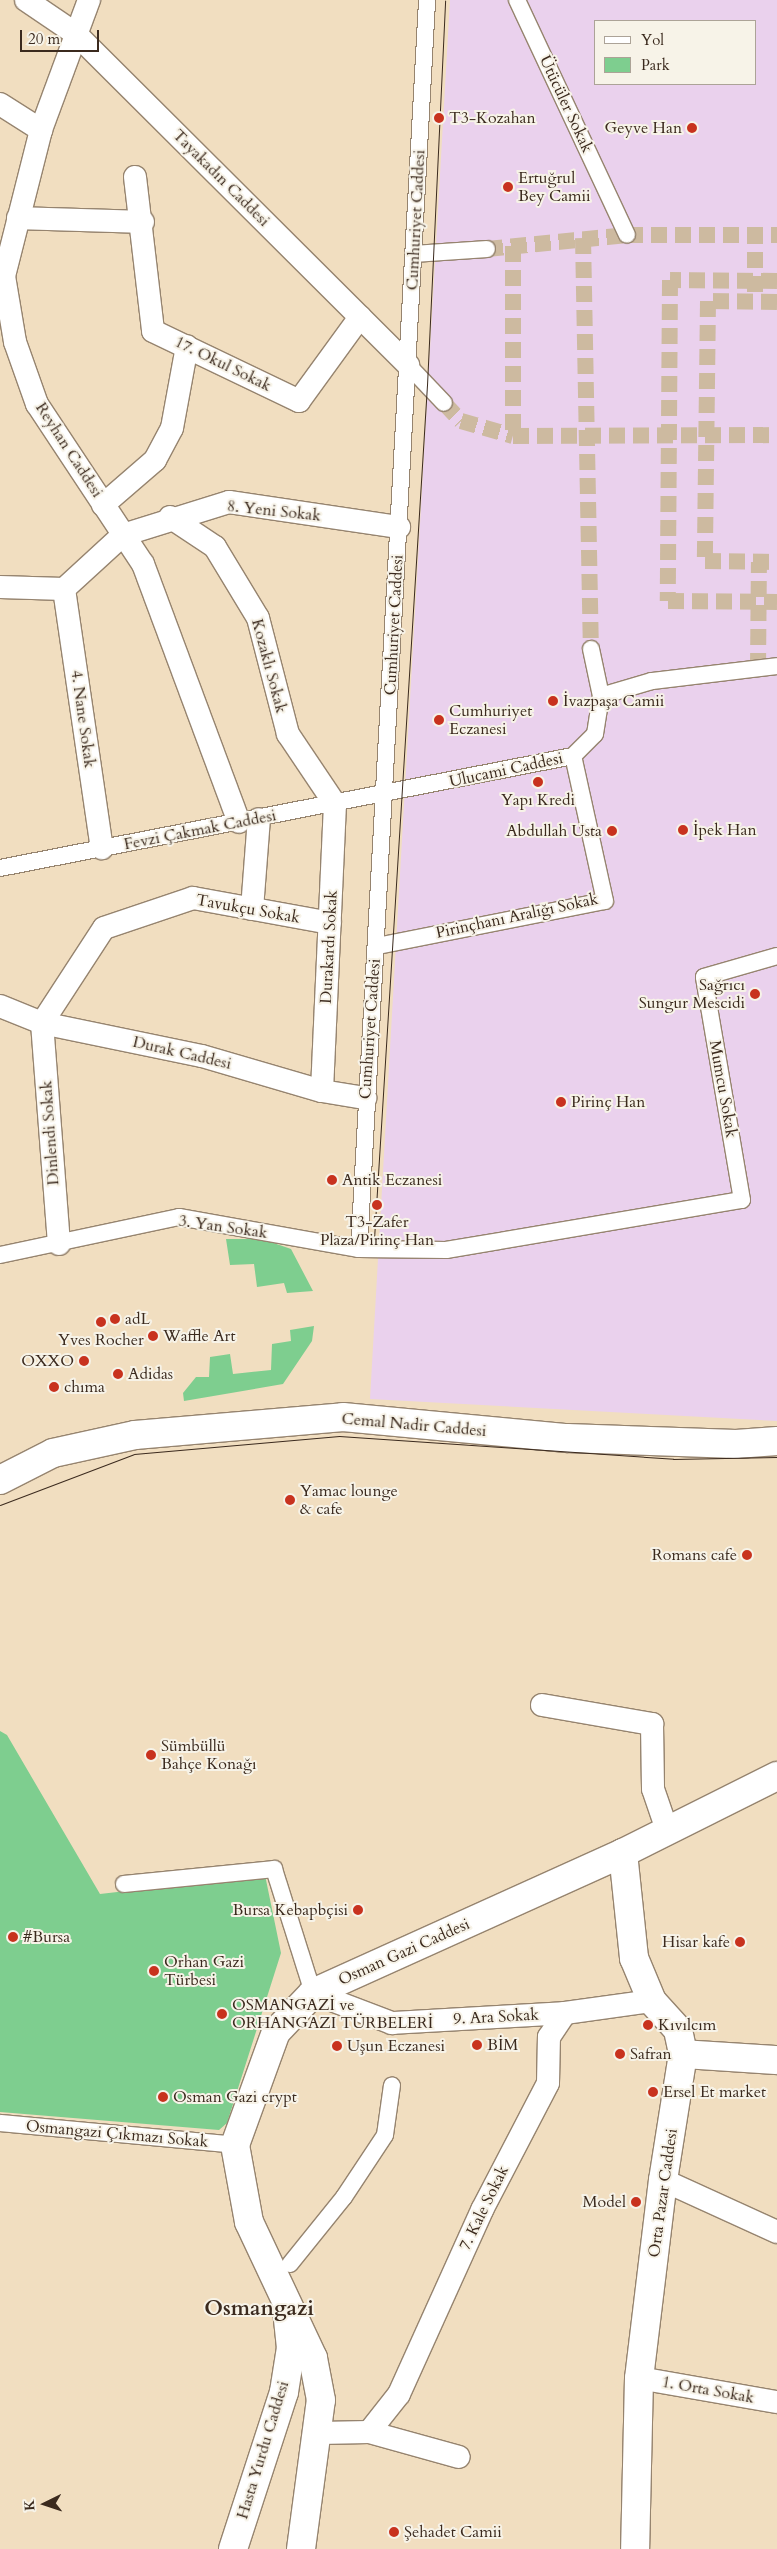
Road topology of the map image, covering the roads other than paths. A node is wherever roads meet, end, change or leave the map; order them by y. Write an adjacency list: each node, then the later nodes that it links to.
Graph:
1 (26, 0): 5 (street, Tayakadın Caddesi)
2 (89, 0): 5 (street, Reyhan Caddesi)
3 (427, 0): 13 (street, Cumhuriyet Caddesi)
4 (517, 0): 11 (street, Ütücüler Sokak)
5 (76, 34): 7 (street, Reyhan Caddesi); 14 (street, Tayakadın Caddesi)
6 (0, 104): 7 (street)
7 (41, 130): 9 (street, Reyhan Caddesi)
8 (135, 177): 10 (street, 17. Okul Sokak)
9 (18, 218): 10 (street); 18 (street, Reyhan Caddesi)
10 (143, 222): 15 (street, 17. Okul Sokak)
11 (627, 235)
12 (487, 249): 13 (street)
13 (414, 254): 16 (street, Cumhuriyet Caddesi)
14 (360, 317): 15 (street, 17. Okul Sokak); 16 (street, Tayakadın Caddesi)
15 (187, 346): 18 (street)
16 (408, 366): 17 (street); 20 (street, Cumhuriyet Caddesi)
17 (444, 403)
18 (104, 504): 21 (street, Reyhan Caddesi)
19 (170, 517): 20 (street, 8. Yeni Sokak); 21 (street, 8. Yeni Sokak); 29 (street, Kozaklı Sokak)
20 (399, 528): 28 (street, Cumhuriyet Caddesi)
21 (123, 535): 23 (street); 30 (street, Reyhan Caddesi)
22 (0, 587): 23 (street)
23 (64, 589): 31 (street, 4. Nane Sokak)
24 (591, 649): 26 (street)
25 (777, 666): 26 (street)
26 (601, 696): 27 (street, Ulucami Caddesi)
27 (573, 756): 28 (street, Ulucami Caddesi); 35 (street, Pirinçhanı Aralığı Sokak)
28 (393, 793): 29 (street, Fevzi Çakmak Caddesi); 35 (street, Cumhuriyet Caddesi)
29 (335, 804): 30 (street, Fevzi Çakmak Caddesi); 34 (street, Durakardı Sokak)
30 (249, 820): 31 (street, Fevzi Çakmak Caddesi); 33 (street)
31 (102, 848): 32 (street, Fevzi Çakmak Caddesi)
32 (0, 868)
33 (252, 909): 34 (street, Tavukçu Sokak); 38 (street, Tavukçu Sokak)
34 (330, 923): 39 (street, Durakardı Sokak)
35 (376, 946): 40 (street, Cumhuriyet Caddesi)
36 (777, 956): 41 (street, Mumcu Sokak)
37 (0, 1006): 38 (street, Durak Caddesi)
38 (42, 1023): 39 (street, Durak Caddesi); 42 (street, Dinlendi Sokak)
39 (322, 1091): 40 (street, Durak Caddesi)
40 (365, 1098): 43 (street, Cumhuriyet Caddesi)
41 (742, 1200): 43 (street, 3. Yan Sokak)
42 (58, 1244): 43 (street, 3. Yan Sokak); 44 (street, 3. Yan Sokak)
43 (359, 1249)
44 (0, 1255)
45 (777, 1442): 46 (main road, Cemal Nadir Caddesi)
46 (0, 1480)
47 (542, 1705): 49 (street)
48 (777, 1776): 49 (main road, Osman Gazi Caddesi)
49 (667, 1830): 50 (main road, Osman Gazi Caddesi)
50 (623, 1853): 52 (main road, Osman Gazi Caddesi); 53 (main road, Orta Pazar Caddesi)
51 (124, 1884): 52 (street)
52 (314, 1993): 54 (street, 9. Ara Sokak); 59 (main road, Osman Gazi Caddesi)
53 (652, 2001): 54 (street); 55 (main road, Orta Pazar Caddesi)
54 (564, 2013): 66 (street, 7. Kale Sokak)
55 (684, 2054): 56 (main road); 60 (main road, Orta Pazar Caddesi)
56 (777, 2060)
57 (392, 2085): 62 (street)
58 (0, 2123): 59 (street, Osmangazi Çıkmazı Sokak)
59 (235, 2145): 63 (main road)
60 (663, 2180): 61 (street); 64 (main road, Orta Pazar Caddesi)
61 (777, 2232)
62 (290, 2264)
63 (288, 2303): 67 (main road, Hasta Yurdu Caddesi); 69 (main road, Hasta Yurdu Caddesi)
64 (640, 2378): 65 (street, 1. Orta Sokak); 71 (main road, Orta Pazar Caddesi)
65 (777, 2402)
66 (369, 2432): 67 (street); 68 (street)
67 (319, 2433): 70 (main road, Hasta Yurdu Caddesi)
68 (459, 2456)
69 (233, 2549)
70 (301, 2549)
71 (635, 2549)

